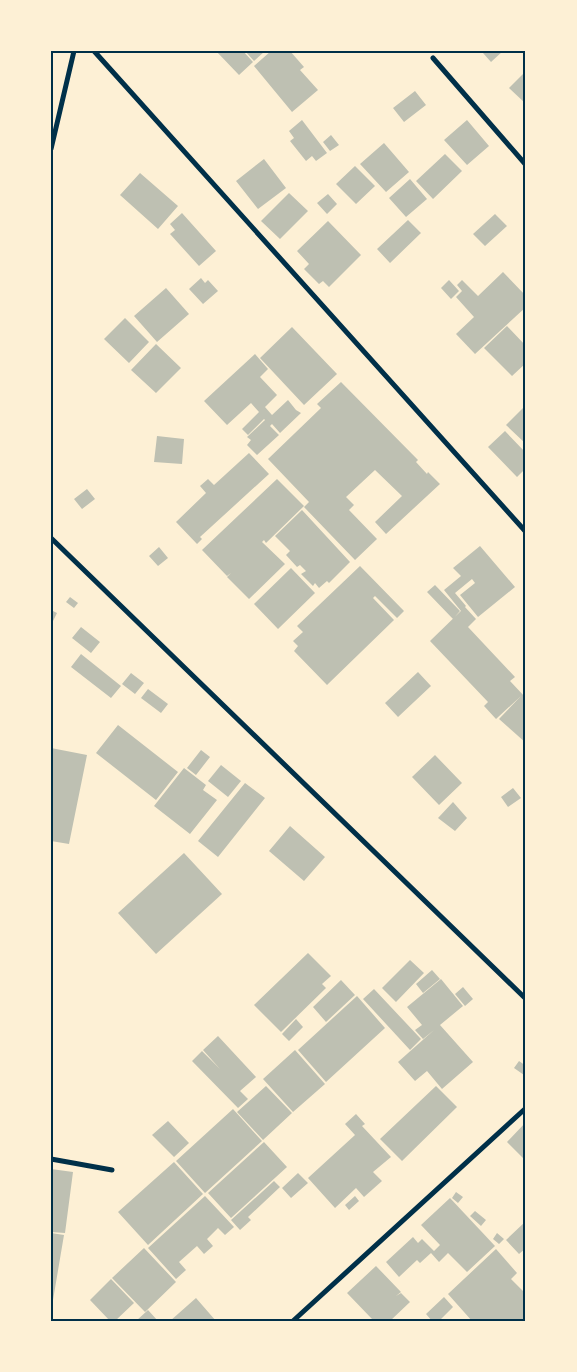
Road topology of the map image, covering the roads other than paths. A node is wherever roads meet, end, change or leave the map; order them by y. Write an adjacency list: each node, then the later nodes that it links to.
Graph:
1 (74, 51): 4 (street)
2 (94, 51): 6 (street)
3 (433, 58): 5 (street)
4 (51, 149)
5 (526, 165)
6 (526, 532)
7 (51, 538): 8 (street)
8 (526, 999)
9 (526, 1108): 12 (street)
10 (51, 1159): 11 (street)
11 (112, 1170)
12 (298, 1316): 13 (street); 14 (street)
13 (293, 1321)
14 (302, 1321)

